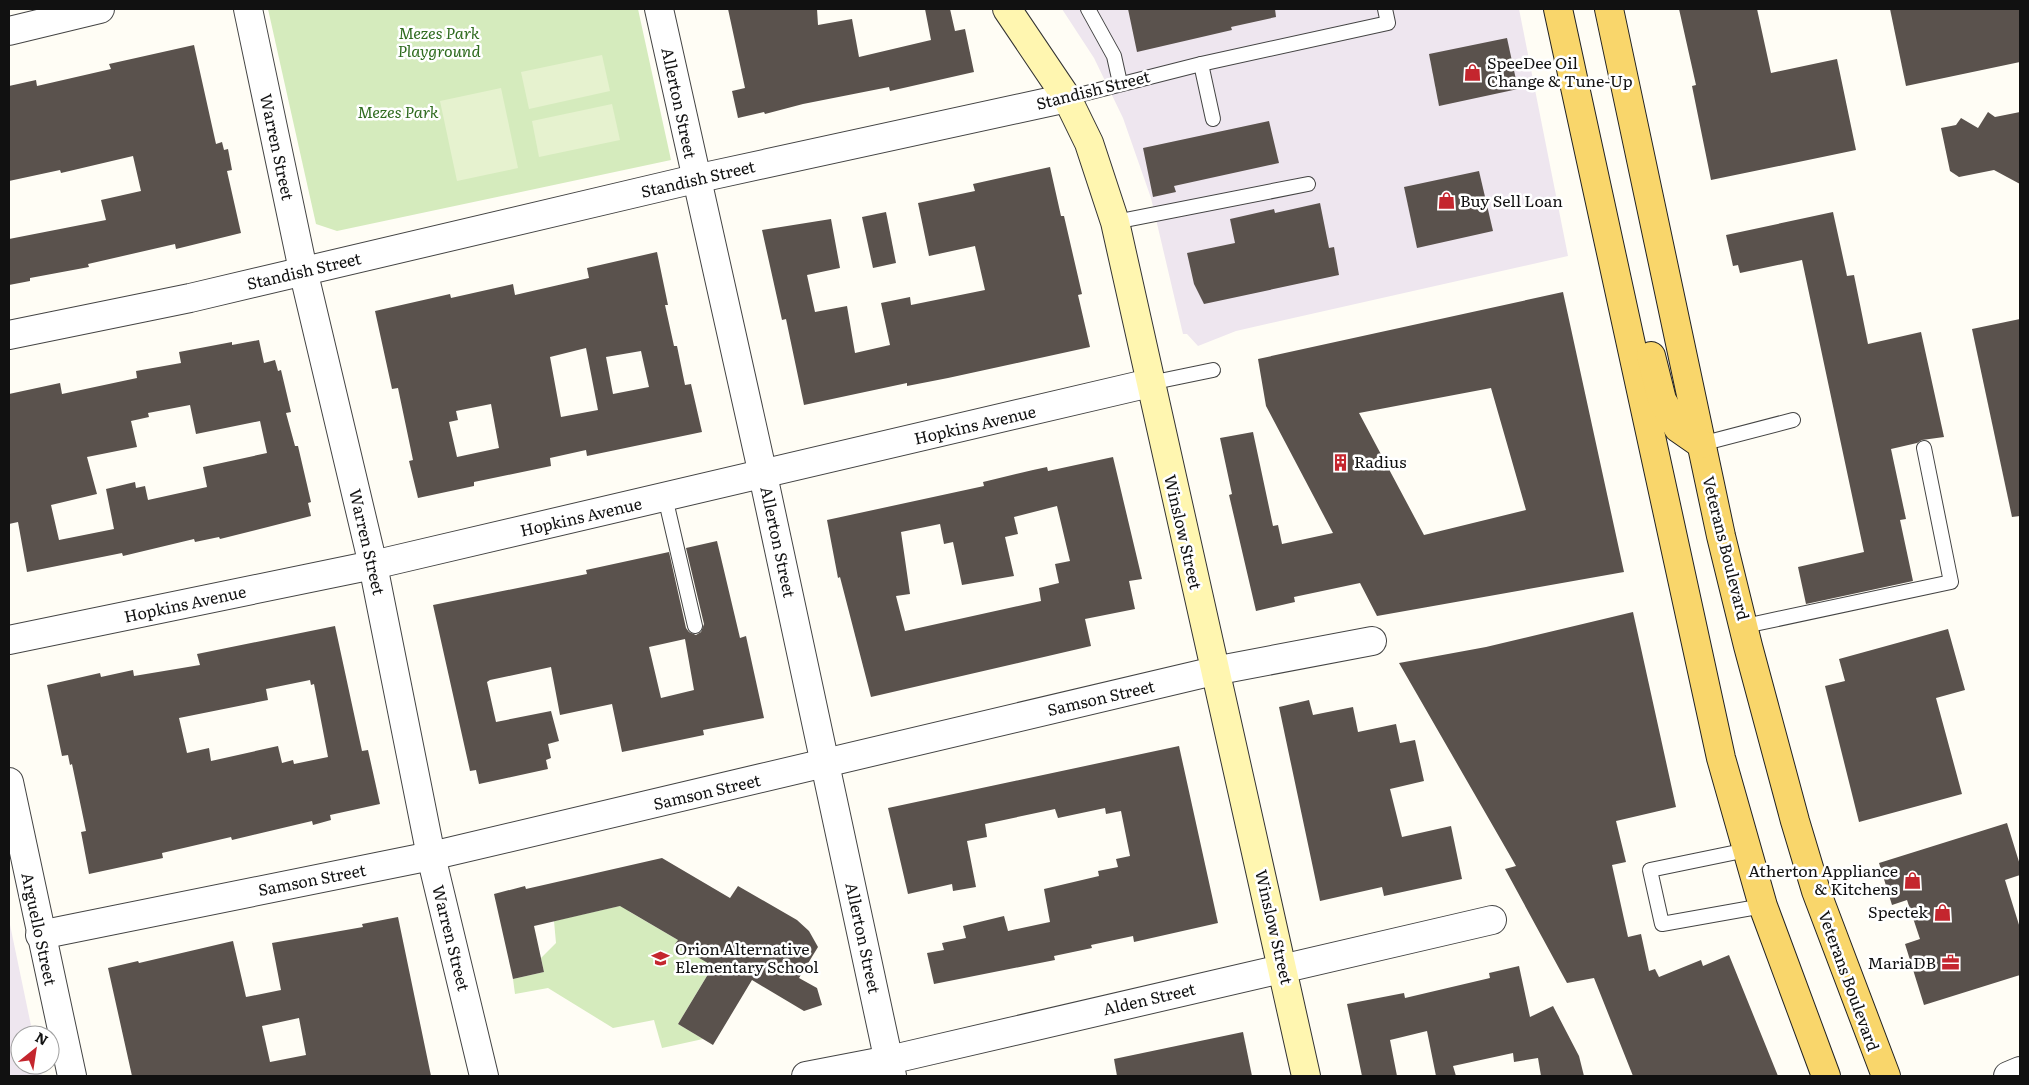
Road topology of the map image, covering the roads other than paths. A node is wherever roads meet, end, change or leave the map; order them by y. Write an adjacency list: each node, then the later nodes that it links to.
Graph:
1 (248, 9): 17 (street, Warren Street)
2 (659, 9): 14 (street, Allerton Street)
3 (1007, 9): 12 (street, Winslow Street)
4 (1088, 9): 11 (lane)
5 (1385, 9): 10 (lane, Standish Street)
6 (1558, 9): 18 (main road)
7 (1609, 9): 23 (main road, Veterans Boulevard)
8 (83, 11): 9 (street)
9 (9, 31)
10 (1201, 64): 11 (lane, Standish Street); 13 (lane)
11 (1120, 83): 12 (lane, Standish Street)
12 (1067, 98): 14 (street, Standish Street); 16 (street, Winslow Street)
13 (1214, 119)
14 (695, 179): 17 (street, Standish Street); 25 (street, Allerton Street)
15 (1308, 184): 16 (lane)
16 (1115, 222): 21 (street, Winslow Street)
17 (303, 270): 19 (street, Standish Street); 27 (street, Warren Street)
18 (1615, 275): 23 (main road); 35 (main road)
19 (9, 335)
20 (1213, 370): 21 (lane)
21 (1150, 383): 25 (street, Hopkins Avenue); 32 (street, Winslow Street)
22 (1793, 420): 23 (lane)
23 (1701, 444): 29 (main road, Veterans Boulevard)
24 (1924, 448): 29 (lane)
25 (763, 475): 26 (street, Hopkins Avenue); 33 (street, Allerton Street)
26 (665, 497): 27 (street, Hopkins Avenue); 28 (lane)
27 (373, 565): 30 (street, Hopkins Avenue); 36 (street, Warren Street)
28 (695, 626)
29 (1745, 626): 48 (main road, Veterans Boulevard)
30 (9, 640)
31 (1372, 641): 32 (street, Samson Street)
32 (1214, 671): 33 (street, Samson Street); 40 (street, Winslow Street)
33 (826, 764): 36 (street, Samson Street); 41 (street, Allerton Street)
34 (9, 782): 39 (street, Arguello Street)
35 (1747, 850): 37 (main road); 37 (lane)
36 (431, 856): 39 (street, Samson Street); 44 (street, Warren Street)
37 (1763, 906): 47 (main road)
38 (1492, 920): 40 (street, Alden Street)
39 (40, 935): 43 (street, Arguello Street)
40 (1284, 968): 41 (street, Alden Street); 46 (street, Winslow Street)
41 (890, 1068): 45 (street, Alden Street)
42 (2020, 1071): 49 (street)
43 (72, 1076)
44 (484, 1076)
45 (806, 1076)
46 (1306, 1076)
47 (1826, 1076)
48 (1886, 1076)
49 (2008, 1076)

